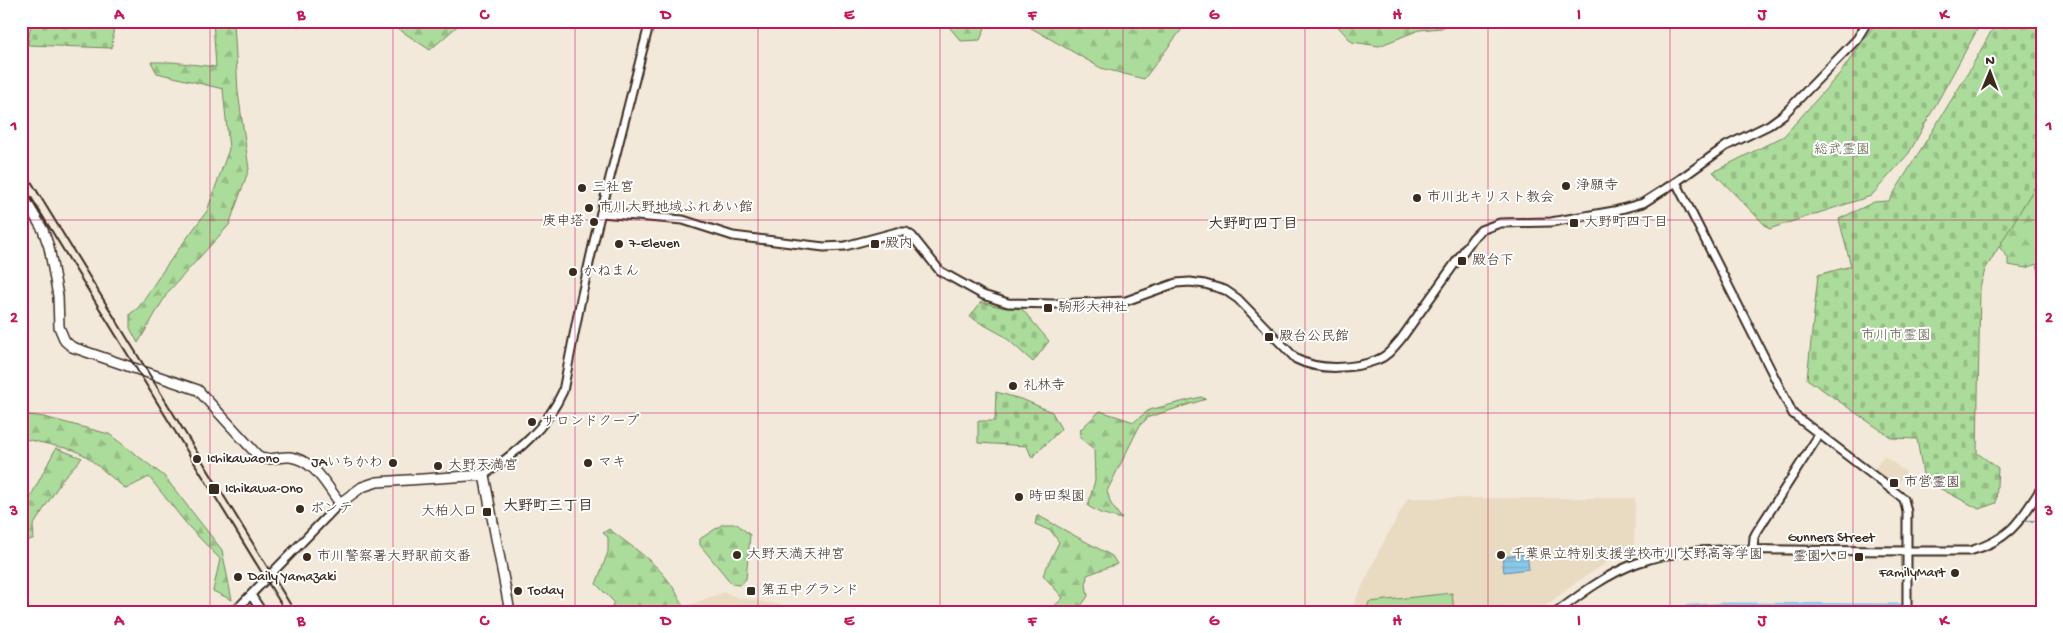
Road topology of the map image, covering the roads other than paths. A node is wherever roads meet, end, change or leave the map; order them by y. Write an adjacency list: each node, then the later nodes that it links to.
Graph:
1 (650, 21): 5 (street)
2 (1868, 21): 3 (street)
3 (1676, 182): 5 (street); 6 (street)
4 (21, 193): 9 (main road)
5 (602, 213): 7 (street)
6 (1819, 436): 10 (street); 11 (street)
7 (484, 475): 9 (main road); 15 (main road)
8 (2042, 487): 11 (street, Gunners Street)
9 (340, 503): 12 (street)
10 (1753, 550): 11 (street, Gunners Street); 16 (street, Gunners Street)
11 (1907, 551): 17 (street)
12 (251, 595): 13 (street); 14 (street)
13 (234, 612)
14 (262, 612)
15 (510, 612)
16 (1557, 612)
17 (1907, 612)

